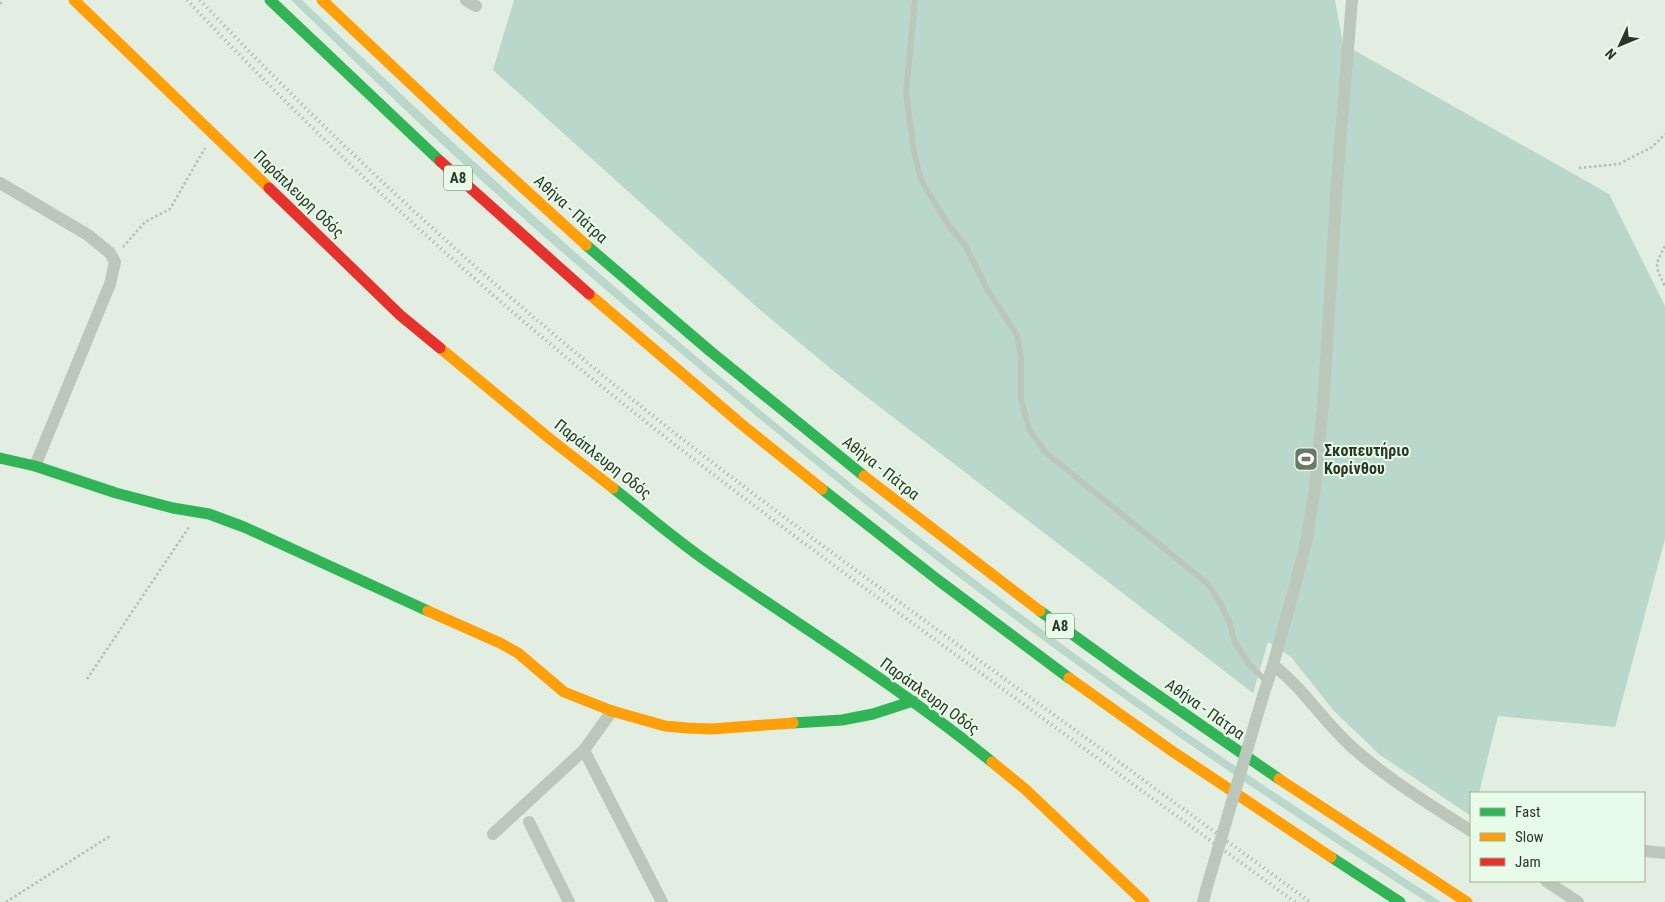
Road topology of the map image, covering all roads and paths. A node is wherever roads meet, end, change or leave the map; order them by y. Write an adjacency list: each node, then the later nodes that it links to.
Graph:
1 (3, 0): 7 (path)
2 (74, 0): 8 (main road, Παράπλευρη Οδός)
3 (270, 0): 36 (main road, Α8)
4 (322, 0): 37 (main road, Αθήνα - Πάτρα / Α8)
5 (915, 0): 20 (lane)
6 (1352, 0): 18 (street)
7 (0, 4)
8 (213, 134): 13 (path); 21 (main road, Παράπλευρη Οδός)
9 (1665, 134): 10 (path)
10 (1578, 168)
11 (0, 183): 13 (street)
12 (1665, 246): 14 (path)
13 (113, 259): 16 (street)
14 (1665, 286)
15 (0, 458): 16 (main road)
16 (35, 466): 17 (main road)
17 (209, 514): 19 (path); 22 (main road)
18 (1273, 665): 20 (street); 25 (street)
19 (86, 679)
20 (1267, 682): 31 (street, bridge)
21 (913, 701): 22 (main road); 35 (main road, Παράπλευρη Οδός)
22 (612, 711): 23 (street)
23 (584, 750): 26 (street); 34 (street)
24 (529, 822): 33 (street)
25 (1470, 831)
26 (493, 834)
27 (110, 836): 32 (path)
28 (1645, 850): 29 (street)
29 (1665, 853)
30 (1548, 882): 38 (street)
31 (1204, 896)
32 (6, 902)
33 (569, 902)
34 (662, 902)
35 (1144, 902)
36 (1400, 902)
37 (1467, 902)
38 (1578, 902)

